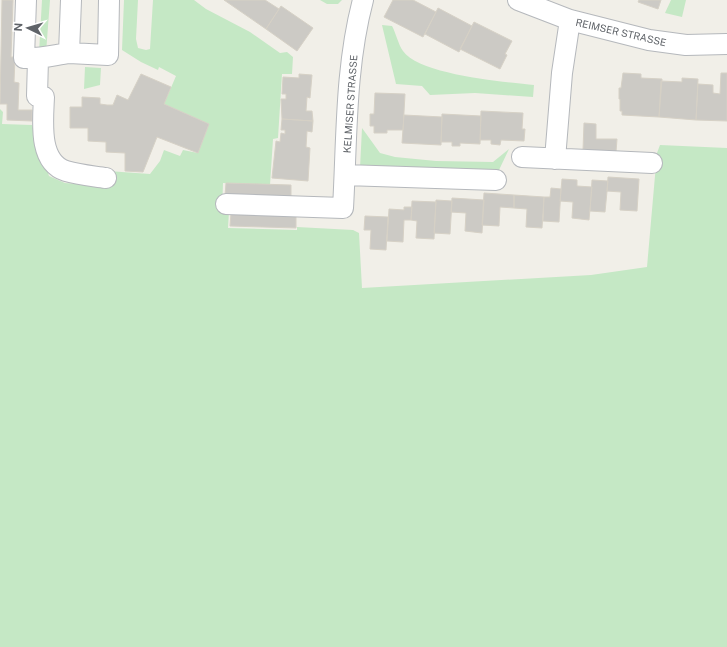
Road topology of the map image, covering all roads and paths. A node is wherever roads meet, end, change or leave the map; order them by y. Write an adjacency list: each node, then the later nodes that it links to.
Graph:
1 (26, 0): 9 (street)
2 (71, 0): 8 (street)
3 (110, 0): 8 (street)
4 (363, 0): 13 (street, KELMISER STRASSE)
5 (518, 0): 6 (street, REIMSER STRASSE)
6 (564, 12): 7 (street, REIMSER STRASSE); 11 (street)
7 (727, 44)
8 (70, 54): 9 (street)
9 (38, 59): 14 (street)
10 (522, 157): 11 (street)
11 (555, 159): 12 (street)
12 (652, 163)
13 (345, 175): 15 (street); 16 (street, KELMISER STRASSE)
14 (106, 178)
15 (496, 180)
16 (226, 204)

